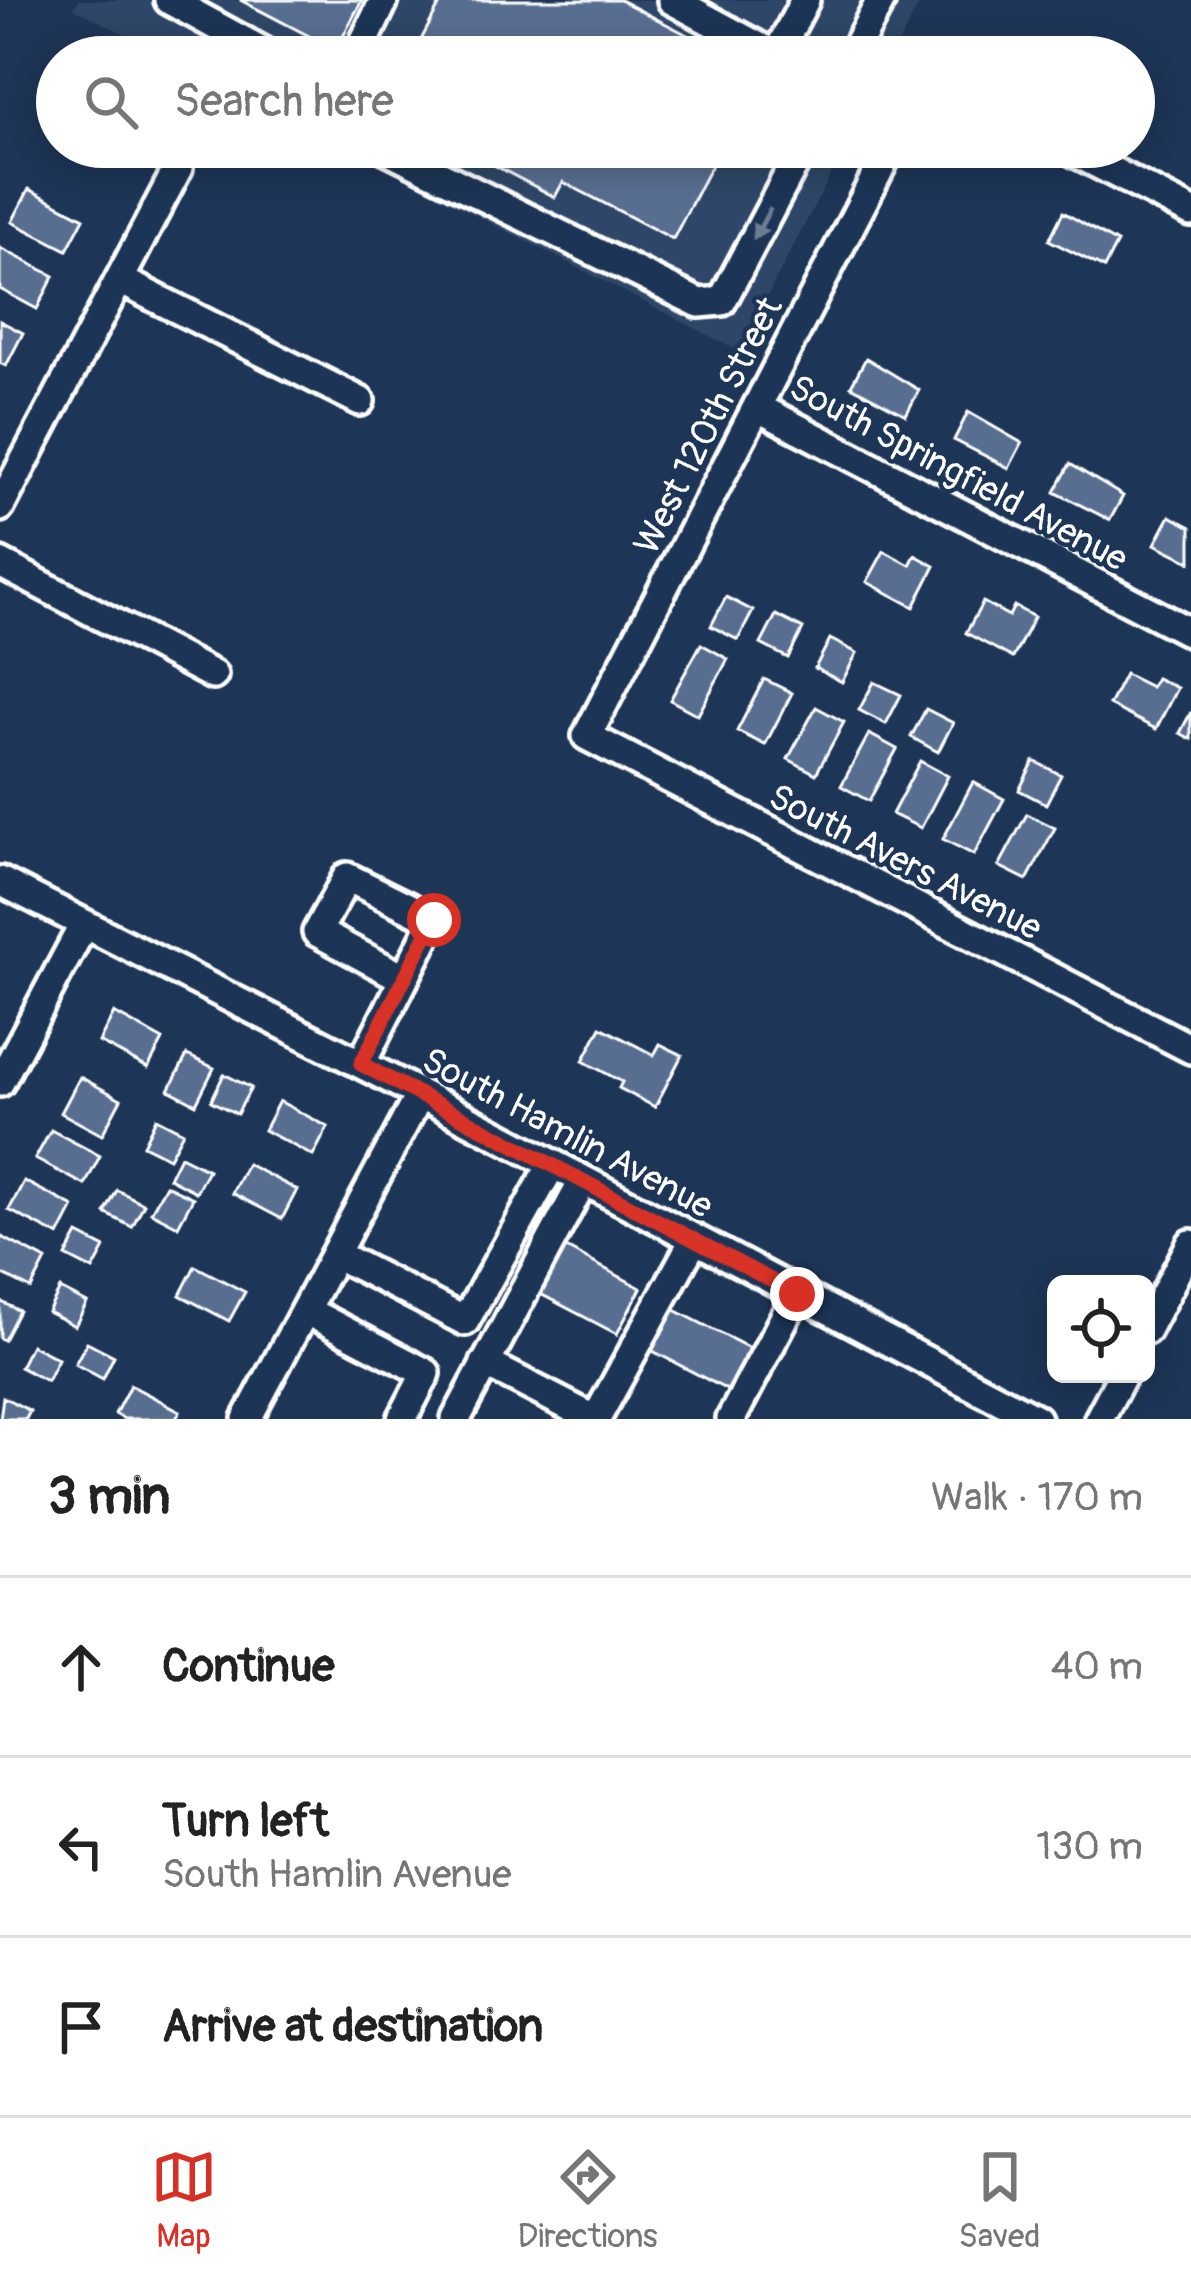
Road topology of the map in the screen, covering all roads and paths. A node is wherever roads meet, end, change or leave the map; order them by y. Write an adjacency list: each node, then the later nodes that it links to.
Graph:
1 (169, 0): 7 (street)
2 (384, 0): 8 (street)
3 (672, 0): 6 (street)
4 (806, 0): 10 (street)
5 (880, 0): 11 (street)
6 (718, 11): 9 (street)
7 (235, 36)
8 (367, 36)
9 (750, 36)
10 (788, 36)
11 (861, 36)
12 (178, 168): 18 (street)
13 (426, 168): 14 (street, one-way to 13)
14 (792, 168)
15 (880, 168): 20 (street, West 120th Street)
16 (1106, 168): 17 (street)
17 (1191, 212)
18 (120, 280): 19 (street); 21 (street)
19 (360, 401)
20 (757, 407): 23 (street, South Springfield Avenue); 25 (street, West 120th Street)
21 (0, 507)
22 (0, 563): 24 (street)
23 (1191, 633)
24 (213, 675)
25 (587, 736): 29 (street, South Avers Avenue)
26 (0, 881): 27 (street, South Hamlin Avenue)
27 (84, 924): 30 (street, South Hamlin Avenue); 31 (street)
28 (403, 978): 30 (street)
29 (1191, 1049)
30 (361, 1064): 32 (street, South Hamlin Avenue)
31 (0, 1082)
32 (420, 1094): 33 (street, South Hamlin Avenue); 37 (street)
33 (552, 1165): 34 (street, South Hamlin Avenue); 37 (street)
34 (583, 1181): 35 (street, South Hamlin Avenue); 41 (street)
35 (694, 1240): 38 (street, South Hamlin Avenue); 46 (street)
36 (1191, 1244): 40 (street)
37 (335, 1254): 39 (street)
38 (797, 1294): 47 (street); 48 (street, South Hamlin Avenue)
39 (305, 1310): 43 (street); 44 (street)
40 (1155, 1313)
41 (485, 1364): 45 (street); 46 (street)
42 (1118, 1383): 49 (street)
43 (247, 1419)
44 (402, 1419)
45 (456, 1419)
46 (595, 1419)
47 (731, 1419)
48 (1036, 1419)
49 (1099, 1419)

